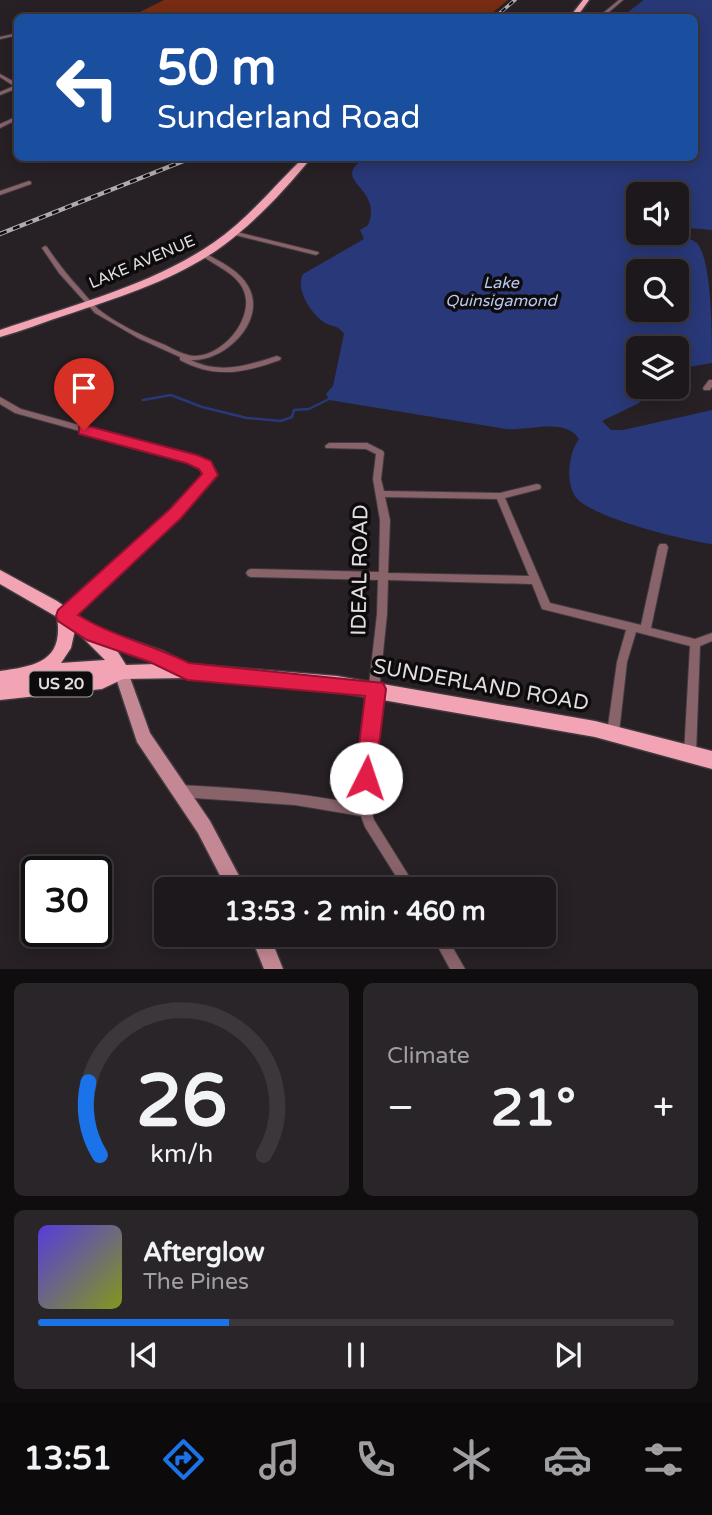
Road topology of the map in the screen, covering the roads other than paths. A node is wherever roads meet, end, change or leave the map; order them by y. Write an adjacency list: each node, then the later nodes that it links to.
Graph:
1 (586, 0): 3 (main road)
2 (621, 0): 4 (street)
3 (575, 14)
4 (604, 14)
5 (304, 161): 8 (main road, LAKE AVENUE)
6 (29, 183): 7 (street)
7 (0, 193)
8 (233, 233): 10 (street); 11 (main road, LAKE AVENUE)
9 (45, 248): 12 (street)
10 (316, 253)
11 (203, 254): 12 (main road, LAKE AVENUE); 14 (street)
12 (89, 302): 13 (main road, LAKE AVENUE); 14 (street)
13 (0, 334)
14 (175, 354): 15 (street)
15 (277, 358)
16 (0, 400): 27 (street)
17 (329, 446): 18 (street)
18 (378, 450): 20 (street, IDEAL ROAD)
19 (537, 487): 21 (street)
20 (382, 494): 21 (street); 25 (street, IDEAL ROAD)
21 (500, 496): 26 (street)
22 (663, 547): 29 (street)
23 (251, 573): 25 (street)
24 (0, 576): 27 (main road)
25 (383, 577): 26 (street); 37 (street, IDEAL ROAD)
26 (535, 580): 28 (street)
27 (65, 616): 30 (main road); 35 (main road)
28 (632, 627): 29 (street); 39 (street)
29 (645, 630): 32 (street)
30 (93, 634): 33 (main road); 34 (main road)
31 (712, 638): 32 (street)
32 (695, 643): 40 (street)
33 (187, 671): 34 (main road, SUNDERLAND ROAD / US 20); 37 (main road, SUNDERLAND ROAD / US 20)
34 (121, 672): 35 (main road, US 20); 38 (main road, US 20); 42 (street)
35 (36, 674): 36 (main road, US 20)
36 (0, 678)
37 (376, 689): 39 (main road, SUNDERLAND ROAD / US 20); 43 (street, IDEAL ROAD)
38 (0, 692)
39 (613, 733): 40 (main road, US 20)
40 (690, 754): 41 (main road, US 20)
41 (712, 760)
42 (179, 791): 43 (street); 44 (street)
43 (364, 811): 45 (street)
44 (232, 877)
45 (404, 877)
46 (265, 947): 48 (street)
47 (445, 947): 49 (street)
48 (274, 969)
49 (458, 969)

